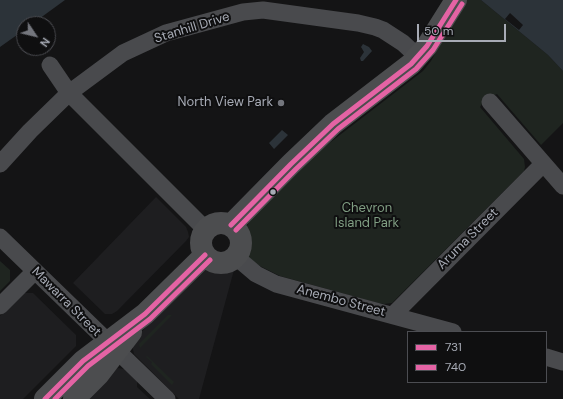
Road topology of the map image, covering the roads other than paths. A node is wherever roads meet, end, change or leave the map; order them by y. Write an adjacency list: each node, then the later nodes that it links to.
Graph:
1 (456, 0): 2 (main road)
2 (418, 56): 4 (street, Stanhill Drive); 9 (main road)
3 (50, 65): 4 (street)
4 (69, 93): 6 (street, Stanhill Drive); 10 (street)
5 (490, 102): 7 (street)
6 (0, 164)
7 (543, 164): 8 (street); 16 (street, Aruma Street)
8 (563, 186)
9 (231, 225): 10 (main road); 13 (main road)
10 (206, 230): 12 (main road)
11 (0, 237): 14 (street, Mawarra Street)
12 (205, 255): 13 (main road); 18 (main road)
13 (236, 257): 16 (street, Anembo Street)
14 (35, 271): 15 (street); 18 (street, Mawarra Street)
15 (0, 306)
16 (393, 315): 17 (street, Anembo Street)
17 (449, 331)
18 (112, 346): 21 (main road); 24 (street, Mawarra Street)
19 (547, 357): 20 (street)
20 (563, 362)
21 (90, 368): 22 (main road); 23 (main road)
22 (45, 399)
23 (74, 399)
24 (167, 399)

